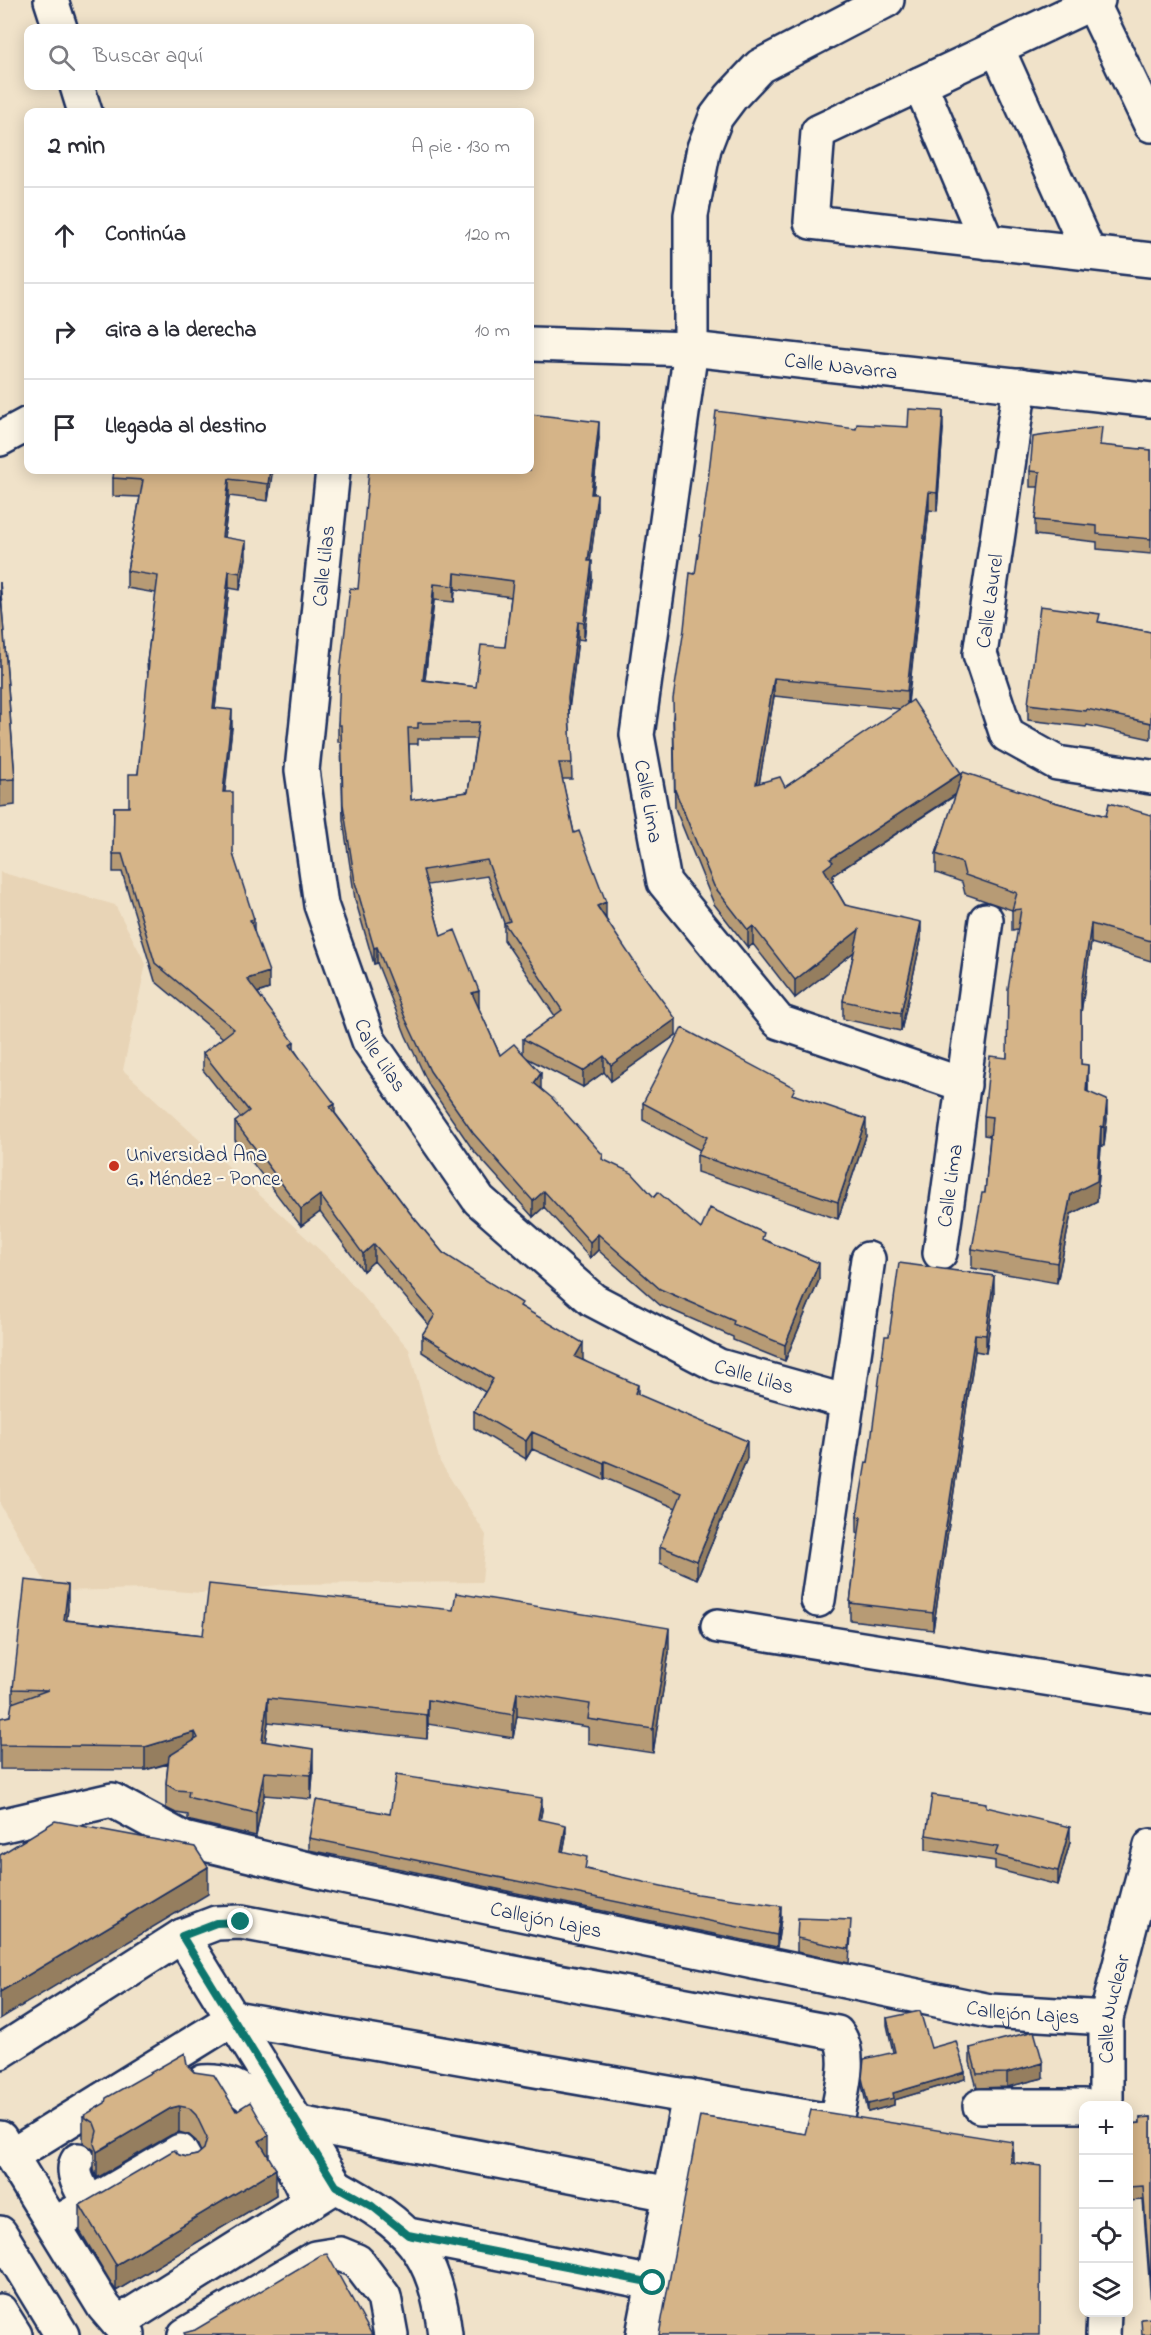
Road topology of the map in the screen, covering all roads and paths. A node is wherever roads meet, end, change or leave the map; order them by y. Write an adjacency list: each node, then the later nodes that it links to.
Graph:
1 (51, 0): 4 (street)
2 (887, 0): 14 (street, Calle Lima)
3 (1094, 1): 5 (street); 9 (street)
4 (59, 24)
5 (997, 48): 6 (street); 11 (street)
6 (921, 84): 10 (street); 10 (street)
7 (78, 90): 8 (street)
8 (85, 108)
9 (1151, 124)
10 (987, 242): 11 (street)
11 (1089, 253): 12 (street)
12 (1151, 260)
13 (534, 344): 14 (street, Calle Navarra)
14 (691, 349): 15 (street, Calle Navarra); 22 (street, Calle Lima)
15 (1020, 385): 16 (street, Calle Navarra); 20 (street, Calle Laurel)
16 (1151, 400)
17 (24, 426): 18 (street)
18 (0, 439)
19 (333, 474): 25 (street, Calle Lilas)
20 (1151, 777)
21 (986, 921): 22 (street, Calle Lima)
22 (964, 1085): 23 (street, Calle Lima)
23 (940, 1252)
24 (868, 1259): 25 (street)
25 (847, 1402): 26 (street)
26 (818, 1600)
27 (718, 1626): 28 (street)
28 (1151, 1695)
29 (0, 1826): 32 (street, Callejón Lajes)
30 (1151, 1846): 32 (street, Calle Nuclear)
31 (182, 1936): 33 (street); 34 (street); 36 (street)
32 (1106, 2018): 37 (street, Calle Nuclear)
33 (234, 2019): 36 (street); 40 (street); 41 (street)
34 (0, 2052)
35 (203, 2082): 44 (street)
36 (689, 2096): 45 (street)
37 (1106, 2101)
38 (980, 2106): 39 (street)
39 (1079, 2106)
40 (299, 2123): 44 (street); 45 (street)
41 (6, 2147): 47 (street)
42 (78, 2160): 46 (street)
43 (188, 2165): 46 (street)
44 (323, 2194): 49 (street); 53 (street)
45 (670, 2194): 50 (street)
46 (101, 2204): 47 (street)
47 (55, 2224): 53 (street)
48 (0, 2233): 55 (street)
49 (408, 2235): 50 (street); 58 (street)
50 (653, 2283): 59 (street)
51 (0, 2311): 54 (street)
52 (1104, 2317): 60 (street)
53 (123, 2329)
54 (15, 2335)
55 (62, 2335)
56 (185, 2335): 57 (street)
57 (391, 2335)
58 (445, 2335)
59 (644, 2335)
60 (1103, 2335)

